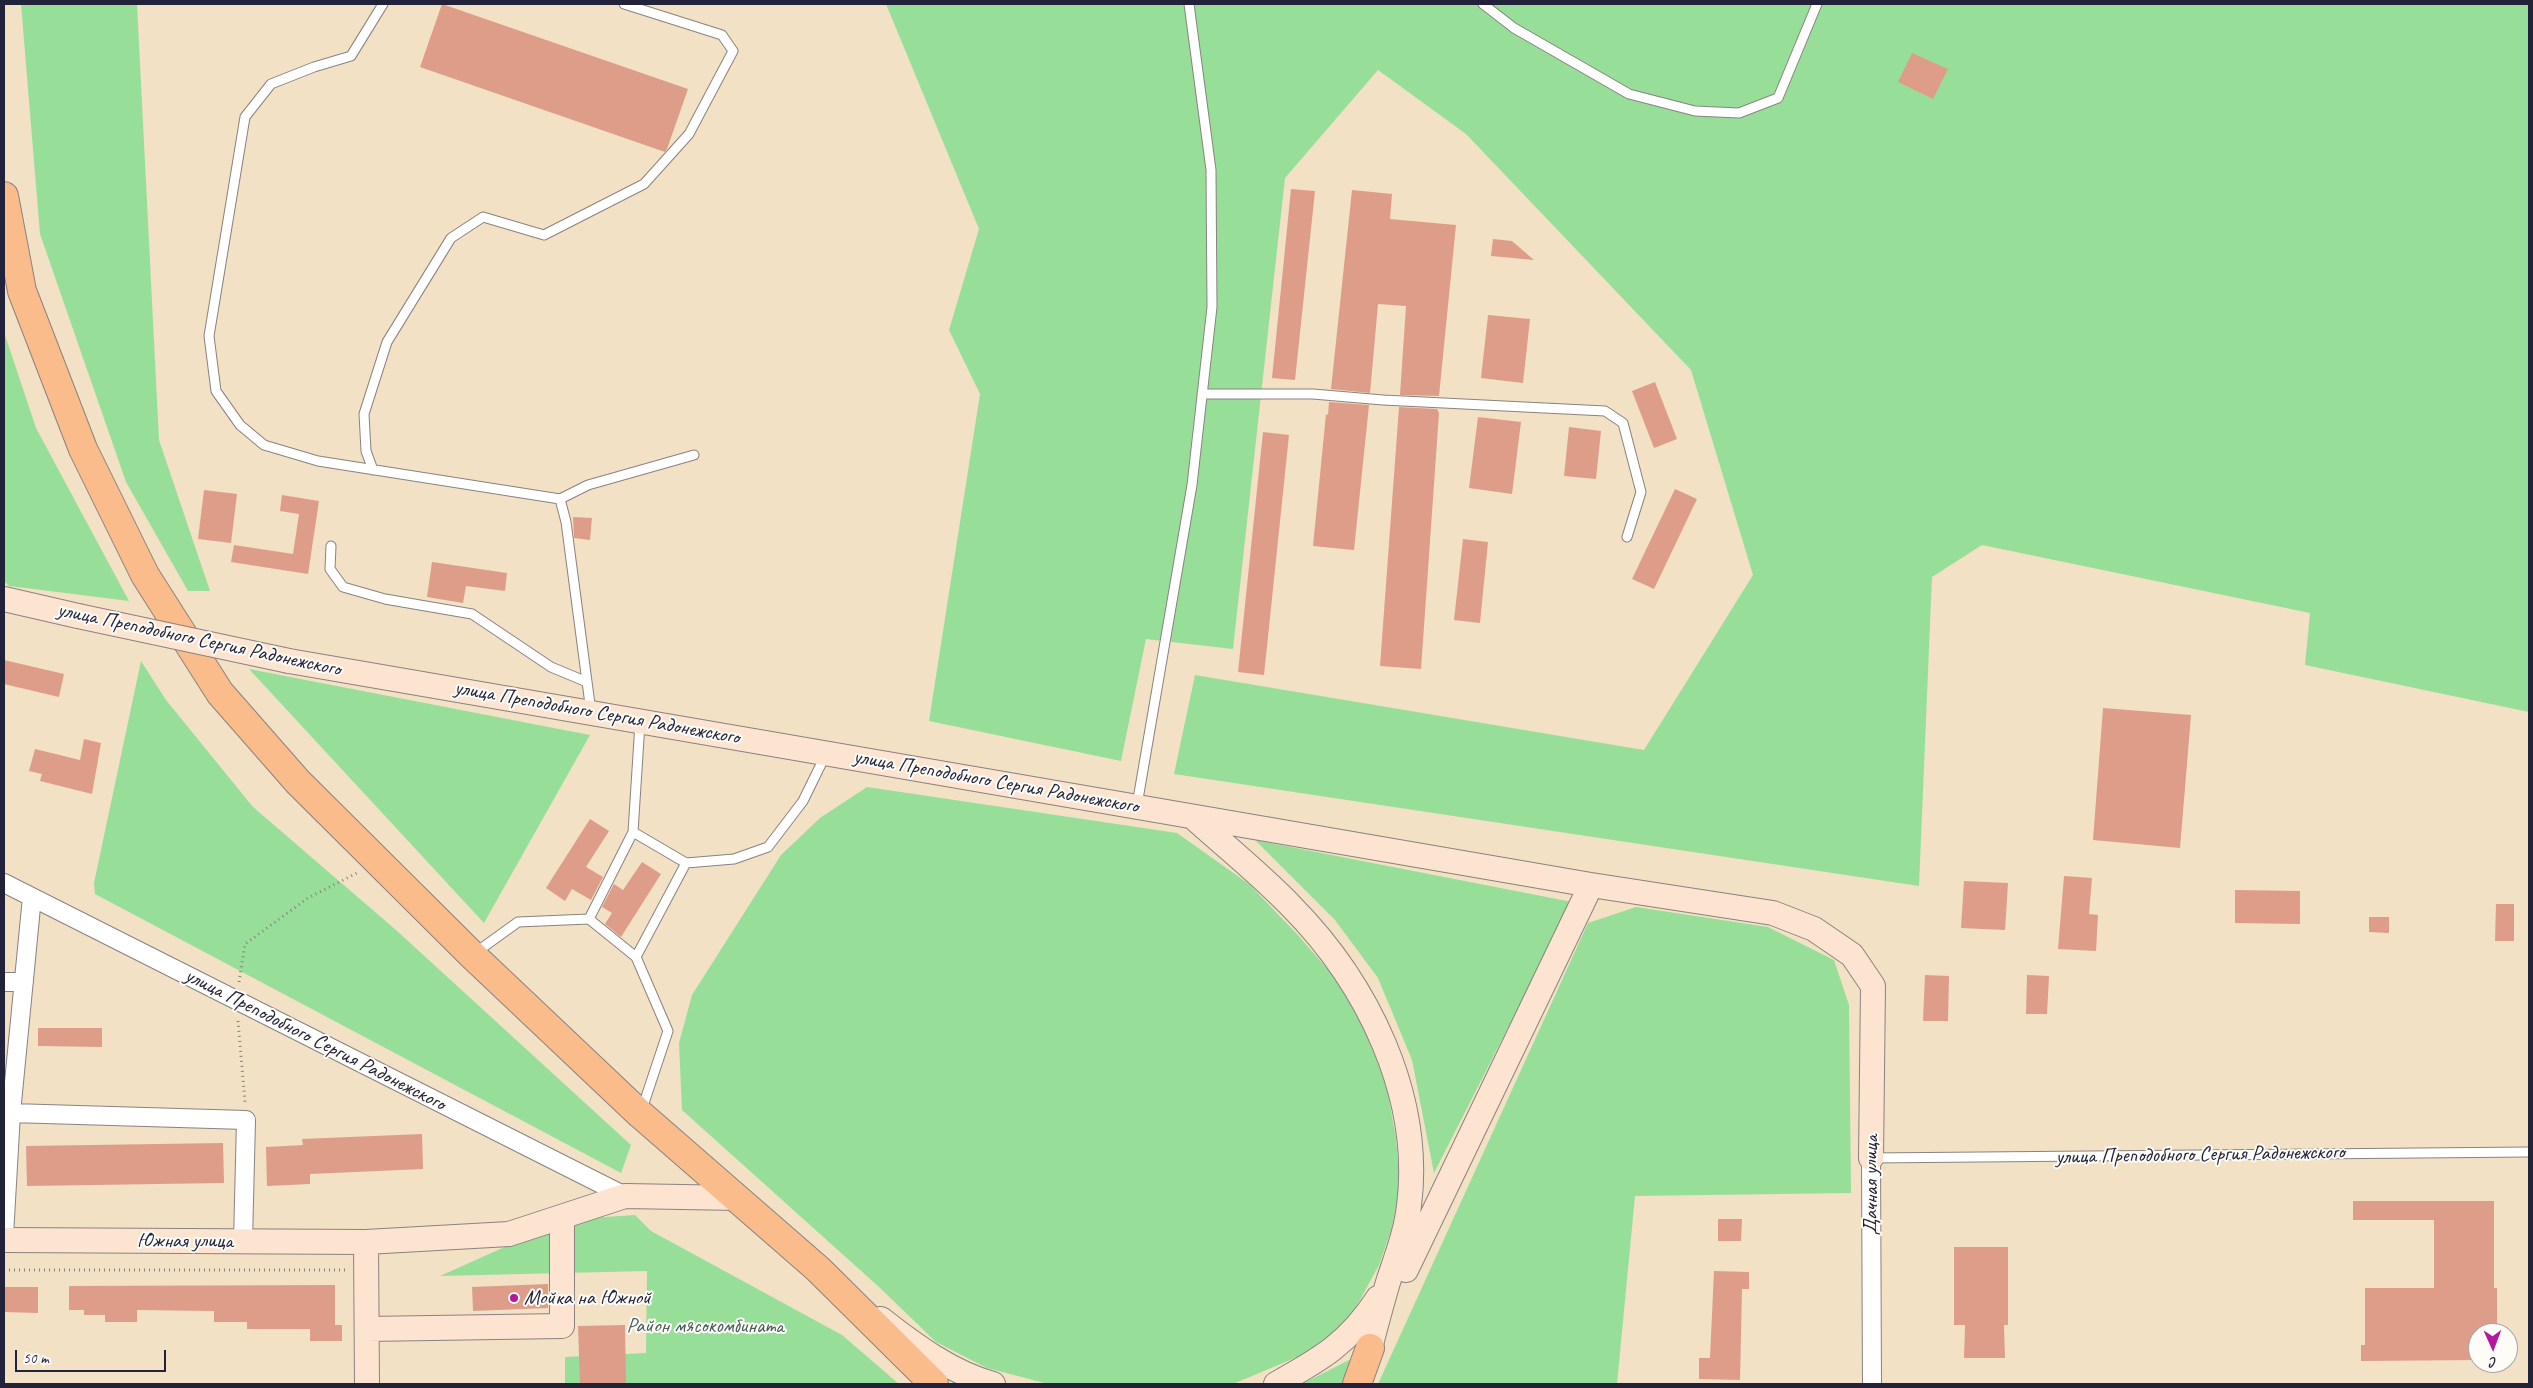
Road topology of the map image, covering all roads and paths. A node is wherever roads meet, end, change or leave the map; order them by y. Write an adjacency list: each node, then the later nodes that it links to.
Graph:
1 (383, 4): 9 (lane)
2 (624, 4): 9 (lane)
3 (1189, 4): 7 (lane)
4 (1483, 4): 5 (lane)
5 (1817, 4)
6 (4, 196): 21 (highway)
7 (1202, 394): 11 (lane); 18 (lane)
8 (694, 455): 10 (lane)
9 (373, 470): 10 (lane)
10 (560, 499): 14 (lane)
11 (1626, 537)
12 (331, 546): 14 (lane)
13 (4, 599): 15 (main road, улица Преподобного Сергия Радонежского, bridge)
14 (587, 682): 15 (lane)
15 (591, 712): 16 (main road, улица Преподобного Сергия Радонежского)
16 (640, 721): 17 (main road, улица Преподобного Сергия Радонежского); 20 (lane)
17 (827, 753): 18 (main road, улица Преподобного Сергия Радонежского); 22 (lane)
18 (1137, 806): 19 (main road, улица Преподобного Сергия Радонежского)
19 (1193, 817): 24 (main road, улица Преподобного Сергия Радонежского); 44 (main road)
20 (633, 832): 22 (lane); 26 (lane)
21 (378, 862): 27 (highway); 31 (path)
22 (686, 863): 28 (lane)
23 (4, 883): 25 (street, улица Преподобного Сергия Радонежского)
24 (1591, 885): 36 (main road, Дачная улица); 37 (main road)
25 (32, 897): 30 (street); 31 (street, улица Преподобного Сергия Радонежского)
26 (589, 919): 27 (lane); 28 (lane)
27 (472, 955): 33 (highway)
28 (636, 957): 33 (lane)
29 (4, 982): 30 (street)
30 (24, 982): 32 (street)
31 (236, 1000): 34 (path); 38 (street, улица Преподобного Сергия Радонежского)
32 (7, 1113): 34 (street); 41 (street)
33 (640, 1114): 39 (highway)
34 (246, 1120): 42 (street)
35 (2529, 1152): 36 (lane, улица Преподобного Сергия Радонежского)
36 (1871, 1158): 56 (street, Дачная улица)
37 (1444, 1187): 44 (main road); 50 (main road)
38 (625, 1196): 39 (main road, Южная улица); 40 (main road, Южная улица)
39 (738, 1198): 45 (highway)
40 (562, 1217): 43 (main road, Южная улица); 49 (main road)
41 (4, 1238): 42 (main road, Южная улица)
42 (243, 1241): 43 (main road, Южная улица)
43 (366, 1242): 47 (main road)
44 (1400, 1252): 48 (main road)
45 (818, 1269): 52 (highway); 53 (main road)
46 (4, 1270): 47 (path)
47 (366, 1270): 49 (main road)
48 (1389, 1279): 50 (main road); 54 (main road)
49 (367, 1329): 51 (main road)
50 (1370, 1348): 55 (highway)
51 (367, 1384)
52 (934, 1384)
53 (993, 1384)
54 (1276, 1384)
55 (1357, 1384)
56 (1872, 1384)

